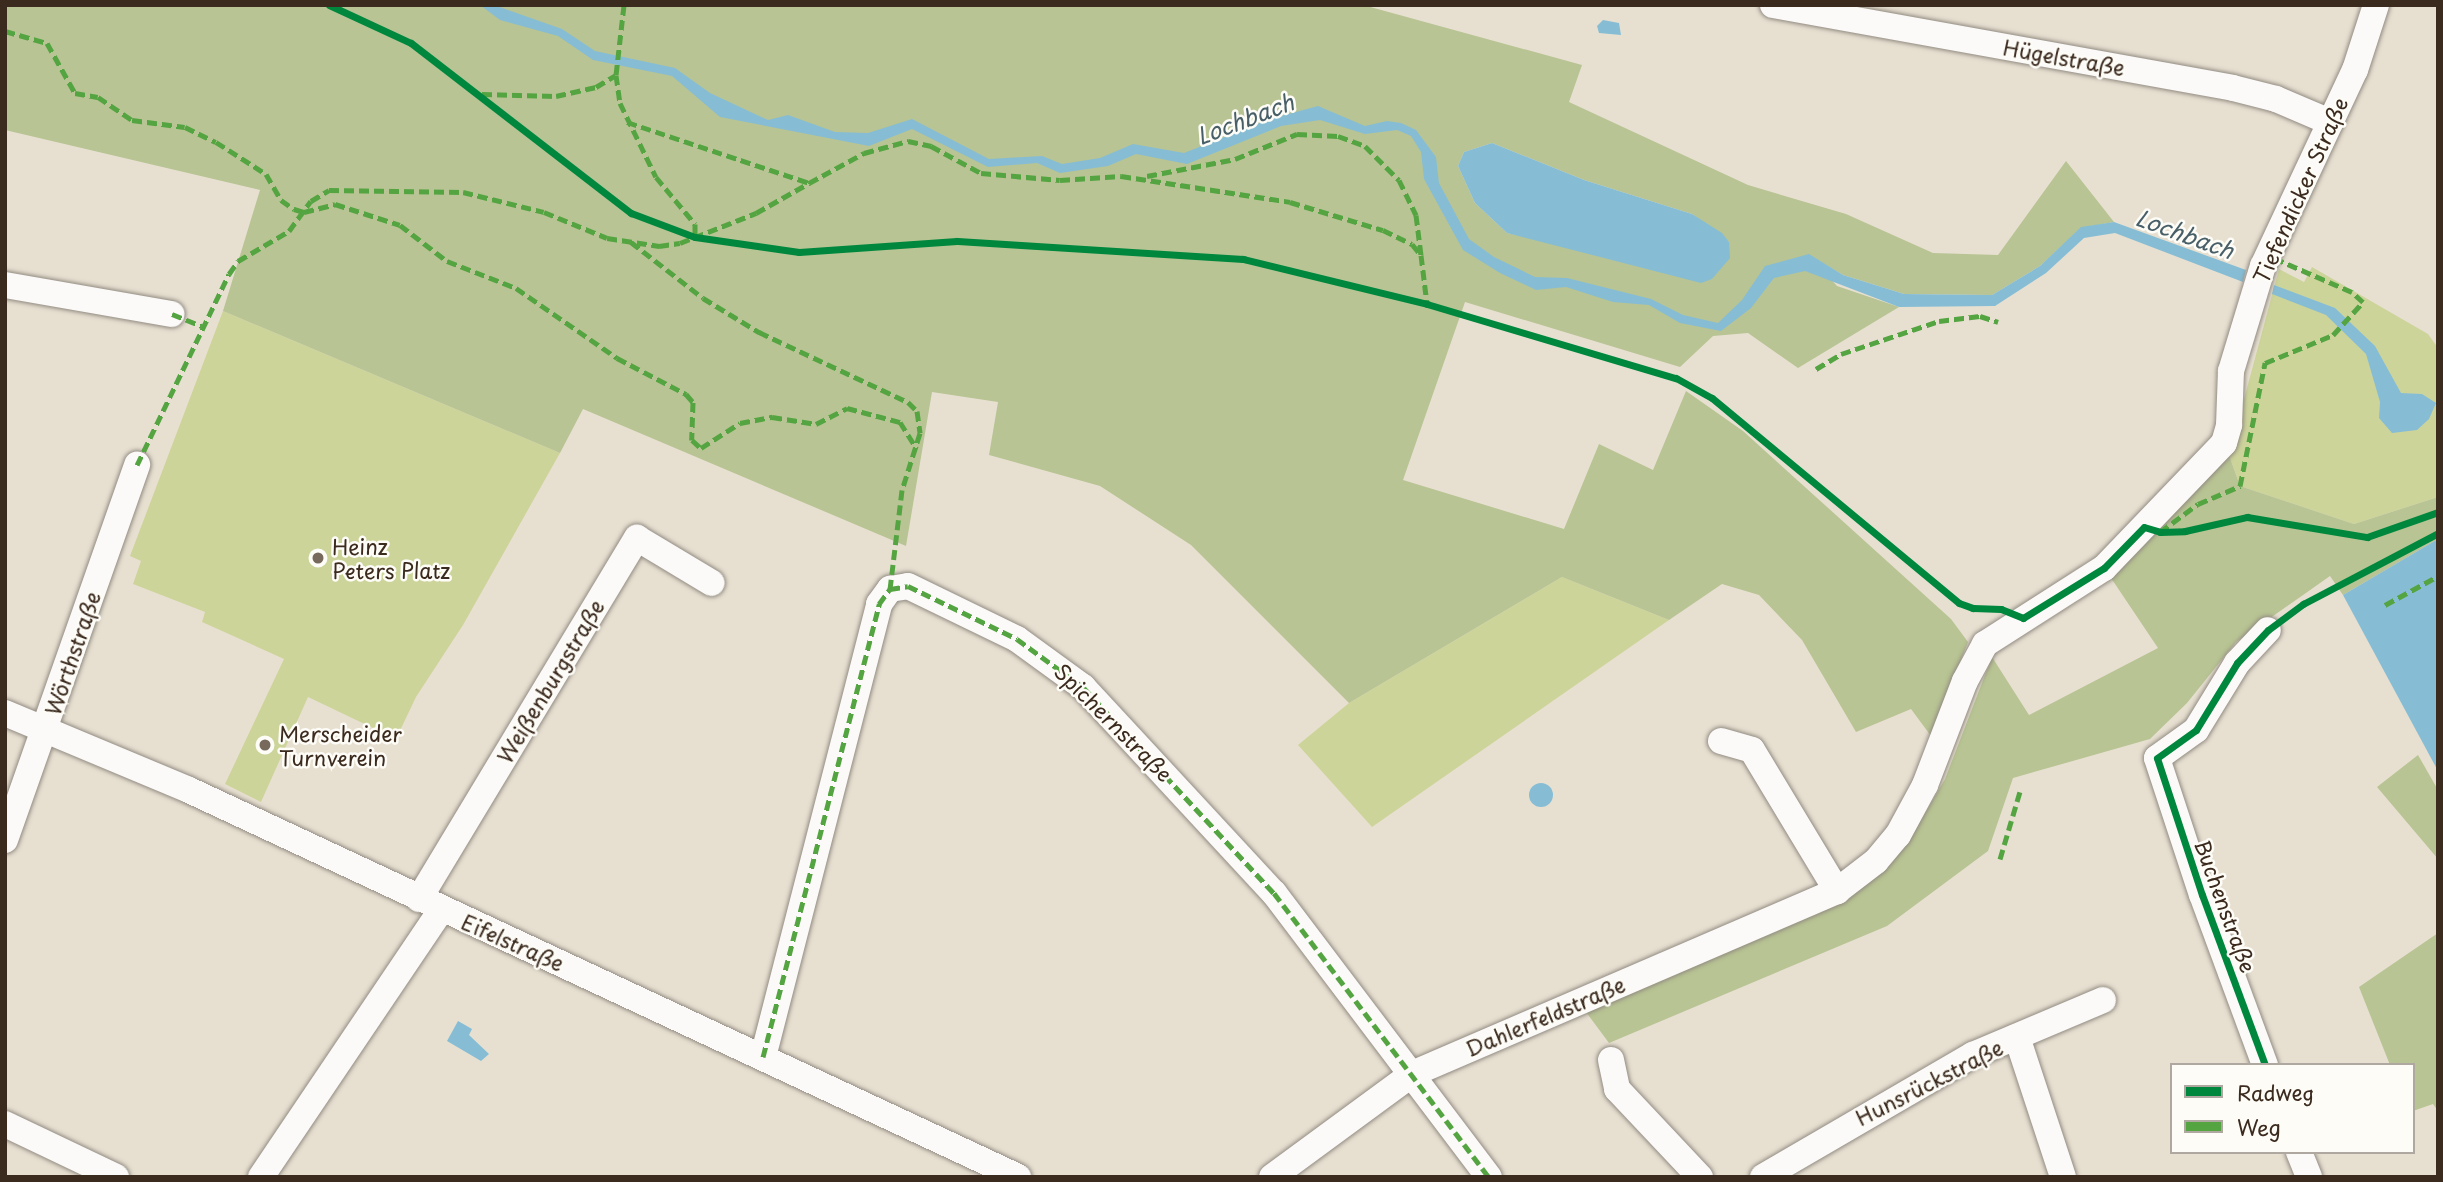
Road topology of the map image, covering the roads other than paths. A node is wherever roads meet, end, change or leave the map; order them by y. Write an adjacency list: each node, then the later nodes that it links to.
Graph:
1 (2376, 5): 3 (street, Tiefendicker Straße)
2 (1787, 7): 3 (street, Hügelstraße)
3 (2330, 122): 8 (street, Tiefendicker Straße)
4 (5, 285): 5 (street)
5 (172, 314)
6 (137, 465): 11 (street, Wörthstraße)
7 (712, 583): 15 (street, Weißenburgstraße)
8 (2023, 618): 14 (street, Dahlerfeldstraße)
9 (2268, 630): 20 (street, Buchenstraße)
10 (5, 713): 11 (street, Eifelstraße)
11 (46, 728): 13 (street, Wörthstraße); 15 (street, Eifelstraße)
12 (1721, 741): 14 (street)
13 (5, 841)
14 (1837, 891): 21 (street, Dahlerfeldstraße)
15 (430, 904): 18 (street, Eifelstraße); 26 (street, Weißenburgstraße)
16 (2103, 1000): 17 (street, Hunsrückstraße)
17 (2017, 1037): 30 (street, Hunsrückstraße); 31 (street)
18 (763, 1057): 21 (street, Spichernstraße); 27 (street, Eifelstraße)
19 (1611, 1060): 29 (street)
20 (2264, 1063)
21 (1412, 1074): 24 (street, Spichernstraße); 28 (street, Dahlerfeldstraße)
22 (5, 1124): 25 (street)
23 (2300, 1154): 32 (street)
24 (1487, 1176)
25 (116, 1177)
26 (261, 1177)
27 (1018, 1177)
28 (1272, 1177)
29 (1700, 1177)
30 (1763, 1177)
31 (2063, 1177)
32 (2309, 1177)

